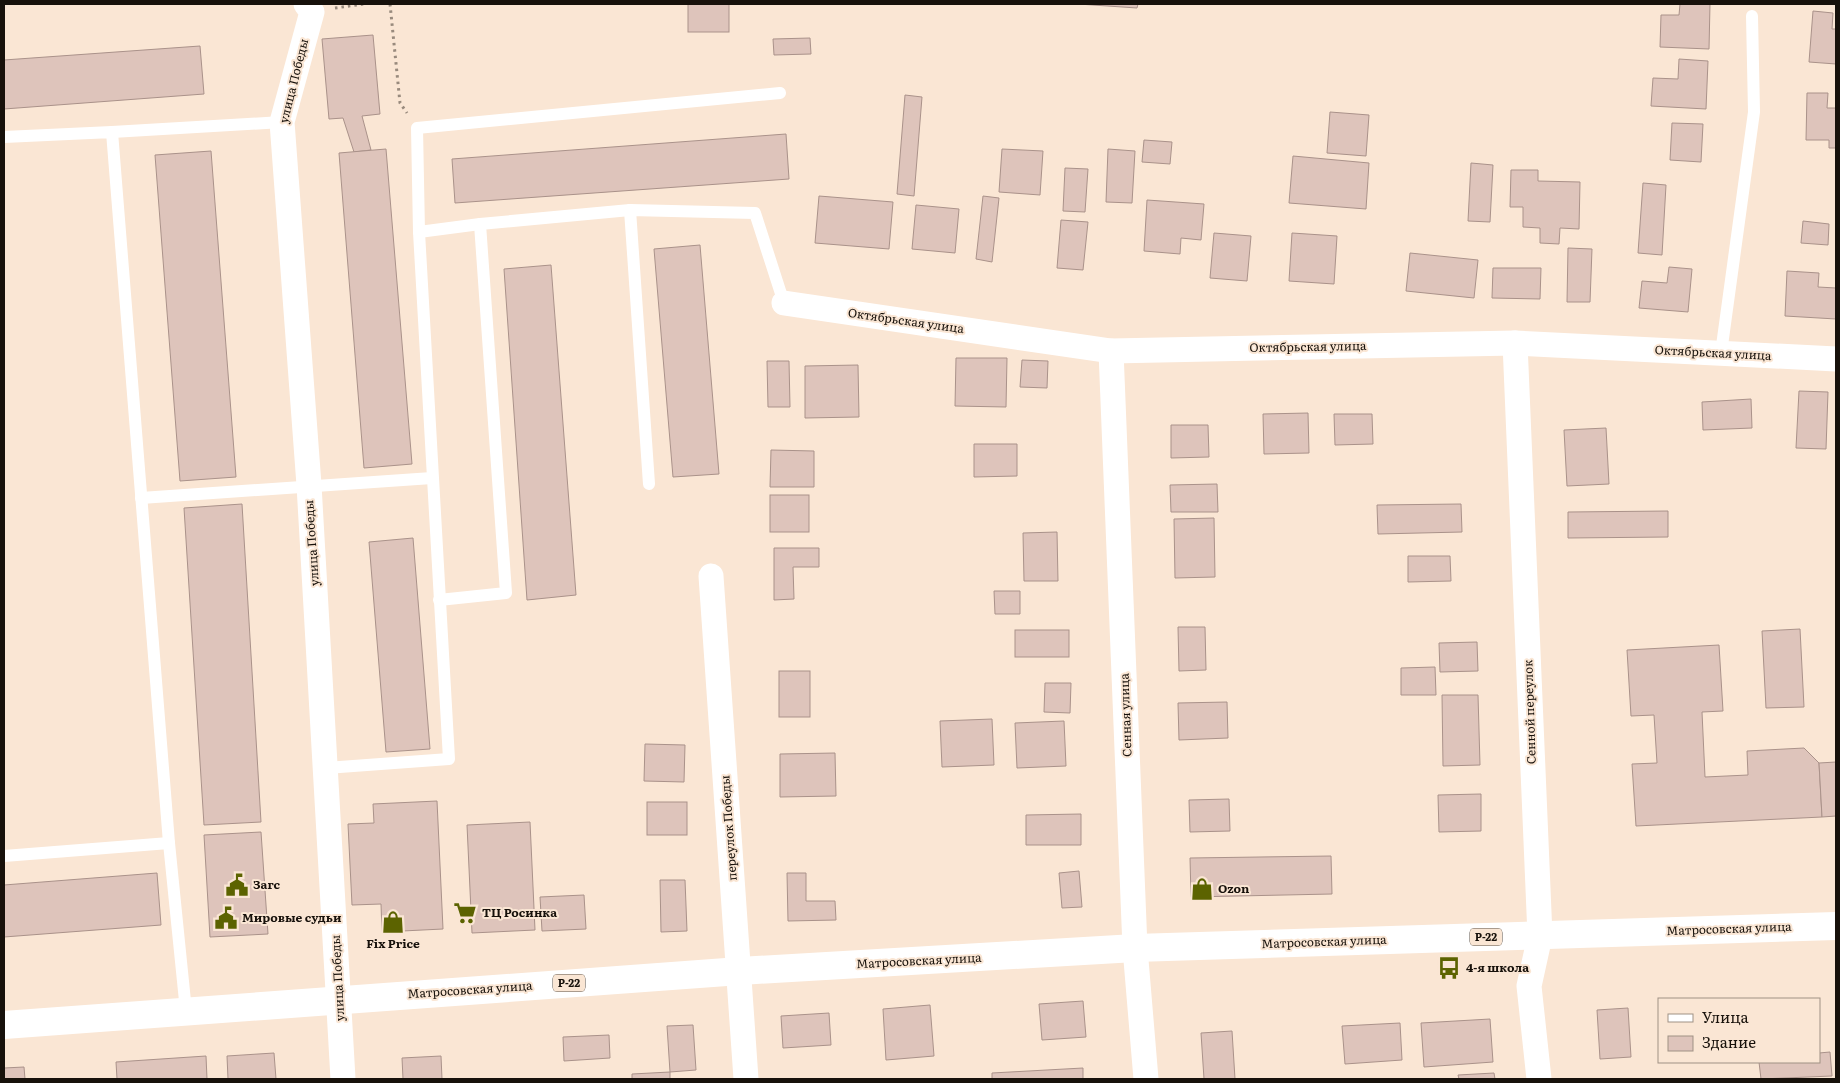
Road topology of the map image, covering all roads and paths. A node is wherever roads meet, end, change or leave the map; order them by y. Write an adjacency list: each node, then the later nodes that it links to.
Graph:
1 (390, 4): 6 (path)
2 (309, 8): 5 (street, улица Победы)
3 (1752, 16): 15 (lane)
4 (780, 93): 6 (lane)
5 (282, 122): 7 (lane); 19 (street, улица Победы)
6 (417, 128): 11 (lane)
7 (112, 132): 8 (lane); 20 (lane)
8 (4, 138)
9 (630, 210): 10 (lane); 12 (lane); 18 (lane)
10 (480, 224): 11 (lane); 22 (lane)
11 (419, 232): 17 (lane)
12 (784, 303): 14 (street, Октябрьская улица)
13 (1515, 343): 14 (street, Октябрьская улица); 15 (street, Октябрьская улица); 27 (street, Сенной переулок)
14 (1111, 350): 28 (street, Сенная улица)
15 (1721, 353): 16 (street, Октябрьская улица)
16 (1836, 359)
17 (432, 478): 19 (lane); 22 (lane)
18 (649, 484)
19 (309, 485): 20 (lane); 23 (street, улица Победы)
20 (141, 498): 24 (lane)
21 (711, 576): 29 (street, переулок Победы)
22 (439, 600): 23 (lane)
23 (326, 768): 30 (street, улица Победы)
24 (169, 843): 25 (lane); 31 (lane)
25 (4, 856)
26 (1836, 926): 27 (highway, Матросовская улица / Р-22)
27 (1540, 936): 28 (highway, Матросовская улица / Р-22); 36 (street, Сенной переулок)
28 (1135, 948): 29 (highway, Матросовская улица / Р-22); 35 (street, Сенная улица)
29 (740, 971): 30 (highway, Матросовская улица / Р-22); 34 (street, переулок Победы)
30 (340, 999): 31 (highway, Матросовская улица / Р-22); 33 (street, улица Победы)
31 (186, 1011): 32 (highway, Матросовская улица / Р-22)
32 (4, 1025)
33 (343, 1079)
34 (746, 1079)
35 (1146, 1079)
36 (1538, 1079)

